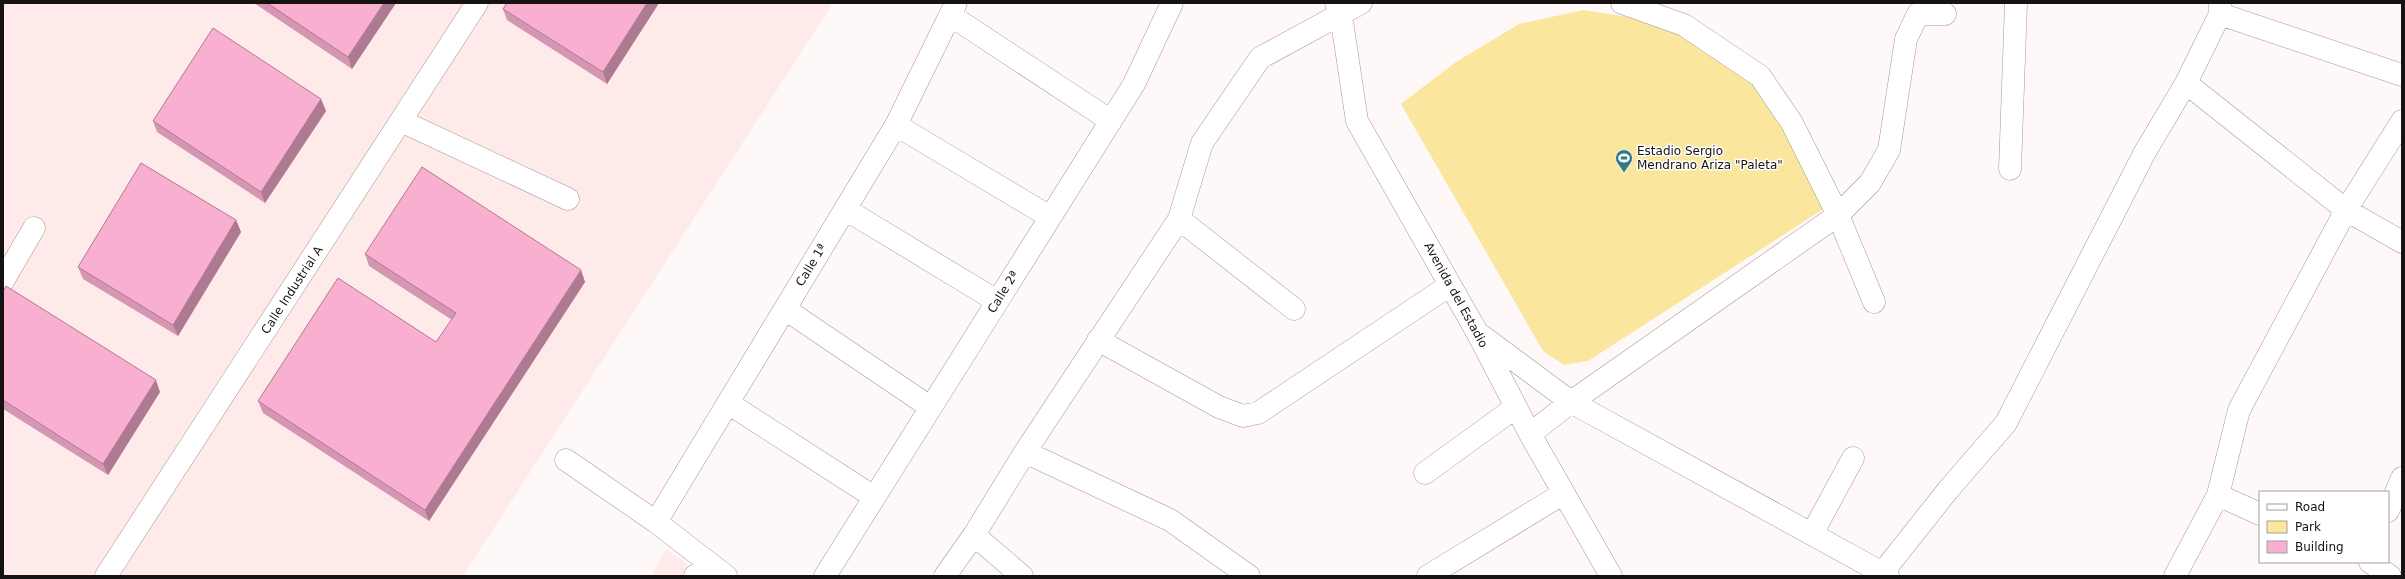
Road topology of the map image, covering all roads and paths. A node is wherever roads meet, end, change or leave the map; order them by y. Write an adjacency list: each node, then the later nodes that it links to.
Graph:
1 (477, 3): 14 (street, Calle Industrial A)
2 (1172, 3): 12 (street, Calle 2ª)
3 (1361, 3): 7 (street)
4 (1622, 3): 20 (street)
5 (2016, 3): 16 (street)
6 (953, 9): 12 (street); 15 (street, Calle 1ª)
7 (1338, 9): 22 (street); 26 (street, Avenida del Estadio)
8 (2220, 9): 10 (street); 11 (street)
9 (1945, 14): 20 (street)
10 (2402, 75)
11 (2186, 83): 19 (street); 53 (street)
12 (1111, 121): 21 (street, Calle 2ª)
13 (2402, 121): 19 (street)
14 (400, 122): 17 (street); 54 (street, Calle Industrial A)
15 (896, 125): 18 (street, Calle 1ª); 21 (street)
16 (2010, 168)
17 (568, 199)
18 (845, 209): 27 (street); 29 (street, Calle 1ª)
19 (2346, 210): 24 (street); 44 (street)
20 (1838, 215): 28 (street); 33 (street)
21 (1050, 217): 27 (street, Calle 2ª)
22 (1179, 219): 30 (street); 32 (street)
23 (34, 228): 25 (street)
24 (2402, 242)
25 (3, 281)
26 (1450, 285): 31 (street, Avenida del Estadio); 32 (street)
27 (997, 301): 35 (street, Calle 2ª)
28 (1874, 302)
29 (785, 309): 34 (street, Calle 1ª); 35 (street)
30 (1294, 309)
31 (1478, 334): 33 (street); 36 (street, Avenida del Estadio)
32 (1098, 340): 38 (street)
33 (1571, 402): 37 (street); 49 (street)
34 (728, 403): 45 (street); 48 (street, Calle 1ª)
35 (930, 407): 45 (street, Calle 2ª)
36 (1516, 407): 37 (street, Avenida del Estadio); 41 (street)
37 (1530, 434): 43 (street, Avenida del Estadio)
38 (1025, 452): 50 (street); 59 (street)
39 (1853, 458): 49 (street)
40 (566, 460): 48 (street)
41 (1425, 473)
42 (2402, 478): 46 (street)
43 (1564, 493): 60 (street); 61 (street, Avenida del Estadio)
44 (2218, 496): 47 (street); 62 (street)
45 (874, 497): 56 (street, Calle 2ª)
46 (2389, 509)
47 (2259, 514)
48 (656, 522): 52 (street)
49 (1812, 534): 53 (street)
50 (974, 535): 57 (street); 58 (street)
51 (2371, 563): 63 (street)
52 (720, 572): 55 (street)
53 (1886, 574)
54 (106, 576)
55 (694, 576)
56 (825, 576)
57 (945, 576)
58 (1022, 576)
59 (1249, 576)
60 (1428, 576)
61 (1610, 576)
62 (2175, 576)
63 (2390, 576)

